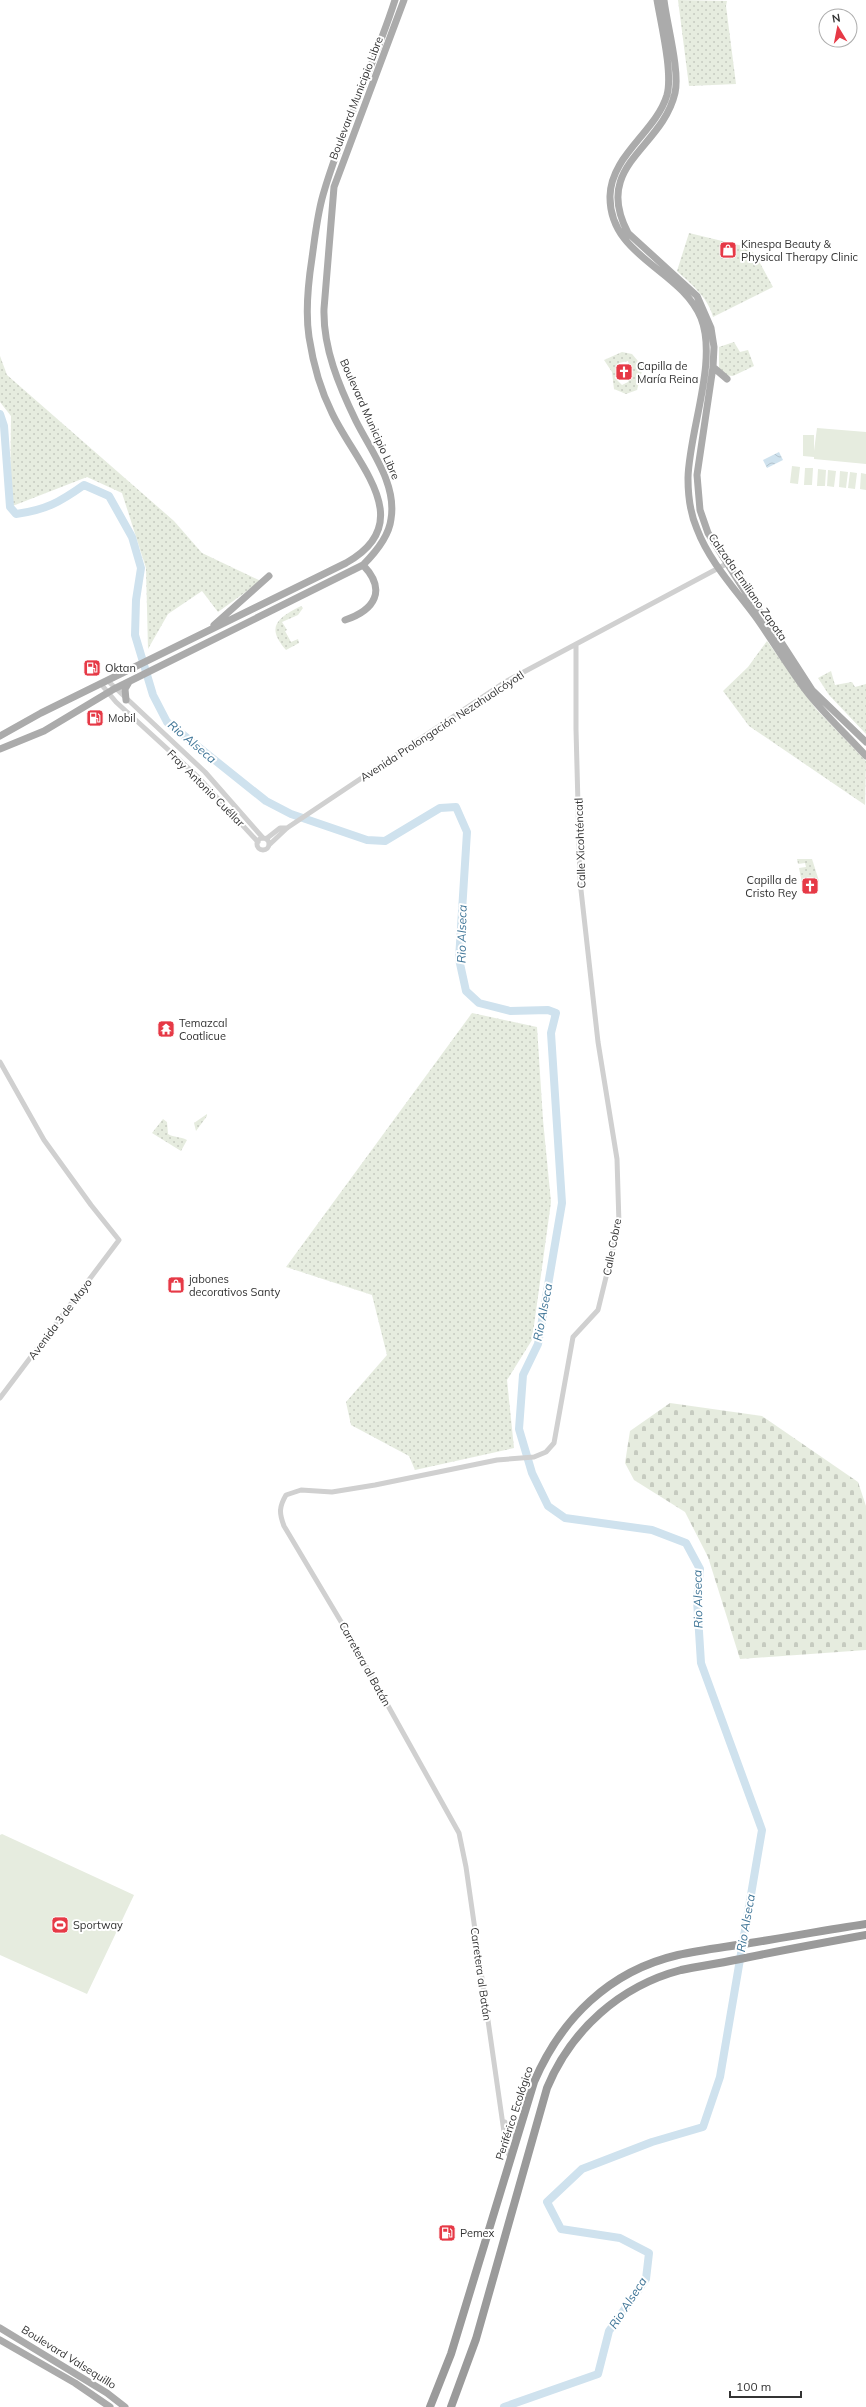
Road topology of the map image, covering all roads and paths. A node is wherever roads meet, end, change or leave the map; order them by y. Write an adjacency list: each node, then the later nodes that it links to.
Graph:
1 (395, 0): 5 (main road, Boulevard Municipio Libre)
2 (404, 0): 6 (main road, Boulevard Municipio Libre)
3 (658, 0): 11 (main road, Calzada Emiliano Zapata)
4 (664, 0): 7 (main road, Calzada Emiliano Zapata)
5 (371, 65): 6 (main road); 14 (main road, Boulevard Municipio Libre)
6 (380, 68): 10 (main road, Boulevard Municipio Libre)
7 (713, 367): 8 (main road); 9 (main road, Calzada Emiliano Zapata)
8 (727, 378)
9 (728, 563): 11 (street, Avenida Prolongación Nezahualcóyotl); 22 (main road, Calzada Emiliano Zapata)
10 (363, 565): 13 (main road); 17 (main road, Boulevard Municipio Libre)
11 (719, 568): 15 (street, Avenida Prolongación Nezahualcóyotl); 24 (main road, Calzada Emiliano Zapata)
12 (269, 576): 14 (main road)
13 (345, 620)
14 (207, 632): 16 (main road, Boulevard Municipio Libre)
15 (576, 644): 25 (street, Avenida Prolongación Nezahualcóyotl); 29 (street, Calle Xicohténcatl)
16 (105, 682): 18 (street, Fray Antonio Cuéllar); 19 (street, Fray Antonio Cuéllar); 21 (main road, Boulevard Municipio Libre)
17 (129, 682): 18 (main road, Boulevard Municipio Libre); 20 (main road)
18 (114, 689): 19 (main road, Boulevard Municipio Libre); 20 (street, Fray Antonio Cuéllar)
19 (107, 693): 23 (main road, Boulevard Municipio Libre); 27 (street, Fray Antonio Cuéllar)
20 (126, 700): 26 (street, Fray Antonio Cuéllar)
21 (0, 736)
22 (866, 742)
23 (0, 749)
24 (866, 756)
25 (287, 828): 26 (street, Avenida Prolongación Nezahualcóyotl); 28 (street, Avenida Prolongación Nezahualcóyotl)
26 (264, 838): 27 (street); 28 (street)
27 (258, 842): 28 (street)
28 (269, 844)
29 (598, 1042): 32 (street, Calle Cobre)
30 (0, 1062): 31 (street, Avenida 3 de Mayo)
31 (0, 1398)
32 (554, 1443): 35 (street, Carretera al Batán)
33 (866, 1924): 36 (highway, Periférico Ecológico)
34 (866, 1935): 43 (highway)
35 (500, 2108): 36 (street, Carretera al Batán); 37 (street, Carretera al Batán)
36 (517, 2138): 37 (highway, Periférico Ecológico)
37 (510, 2158): 40 (highway, Periférico Ecológico)
38 (0, 2328): 42 (main road, Boulevard Valsequillo)
39 (0, 2340): 41 (main road, Boulevard Valsequillo)
40 (430, 2405)
41 (110, 2407)
42 (125, 2407)
43 (451, 2407)

